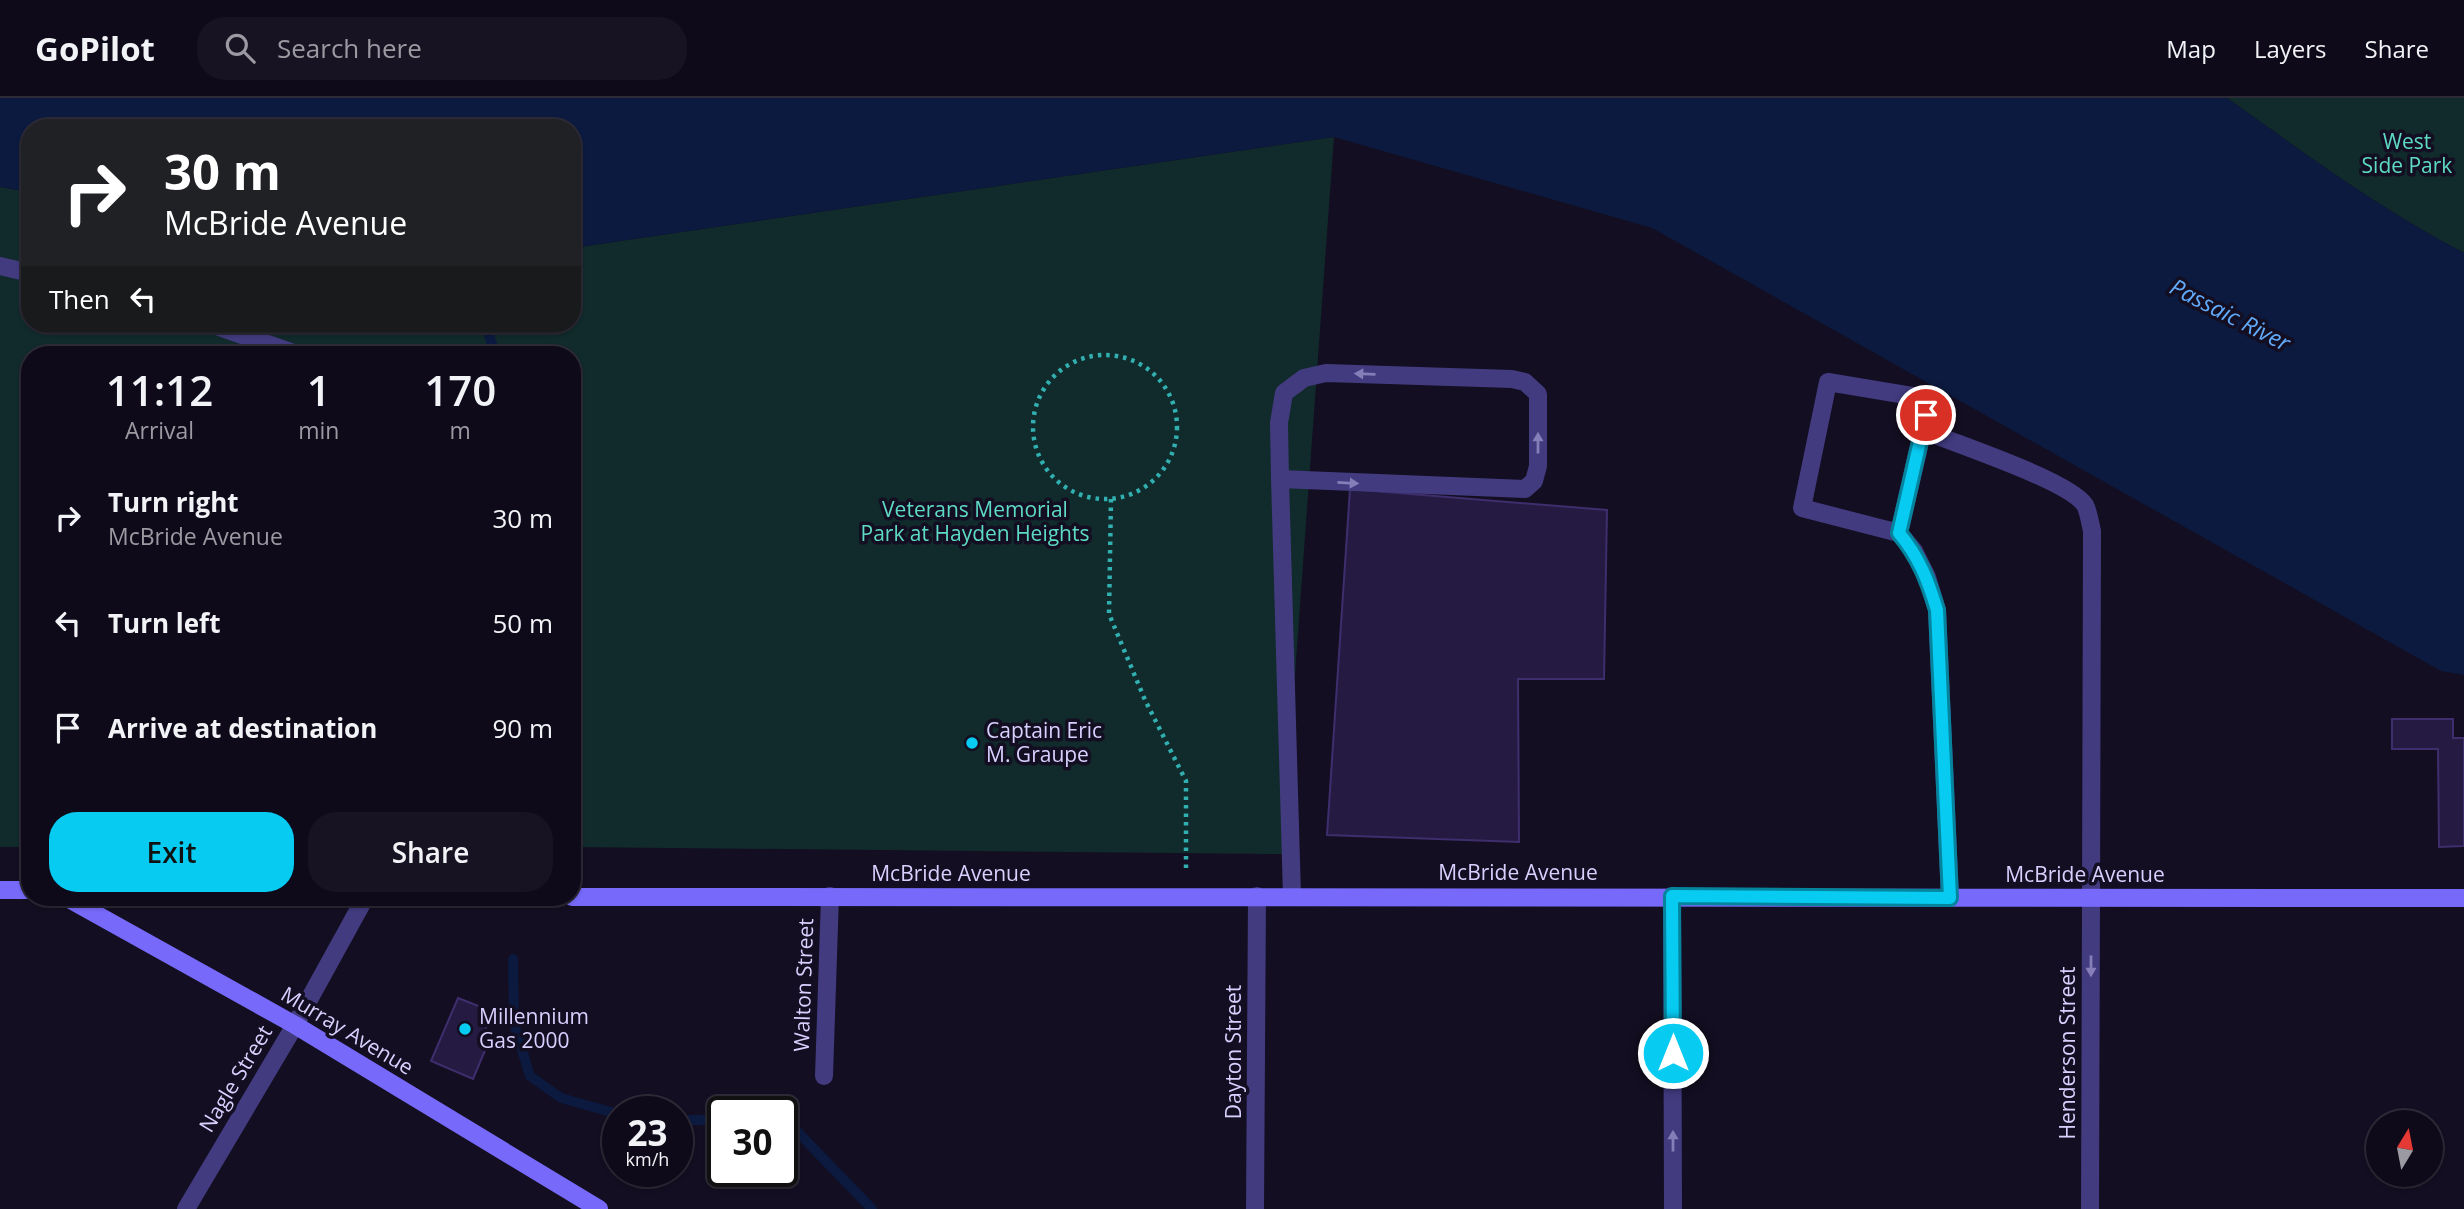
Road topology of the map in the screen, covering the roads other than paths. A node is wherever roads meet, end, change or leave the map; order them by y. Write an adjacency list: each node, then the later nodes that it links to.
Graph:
1 (0, 266): 2 (street)
2 (21, 271)
3 (237, 333): 4 (street)
4 (273, 346)
5 (1923, 430): 7 (street); 7 (street); 16 (street, Henderson Street)
6 (1280, 480): 6 (street, one-way to 6); 11 (street)
7 (1899, 533): 15 (street)
8 (0, 890): 9 (main road)
9 (21, 890)
10 (1257, 896): 11 (main road, McBride Avenue); 14 (main road, McBride Avenue); 24 (street, Dayton Street)
11 (1292, 896): 12 (main road, McBride Avenue)
12 (1672, 896): 15 (main road, McBride Avenue); 25 (street, one-way to 12)
13 (581, 897): 14 (main road, McBride Avenue)
14 (830, 897): 21 (street, Walton Street)
15 (1950, 898): 16 (main road, McBride Avenue)
16 (2091, 898): 17 (main road, McBride Avenue); 26 (street, Henderson Street, one-way to 26)
17 (2464, 898)
18 (81, 906): 20 (main road, Murray Avenue)
19 (361, 906): 20 (street, Nagle Street)
20 (295, 1025): 22 (street, Nagle Street); 23 (main road, Murray Avenue)
21 (824, 1076)
22 (186, 1209)
23 (599, 1209)
24 (1255, 1209)
25 (1674, 1209)
26 (2090, 1209)

